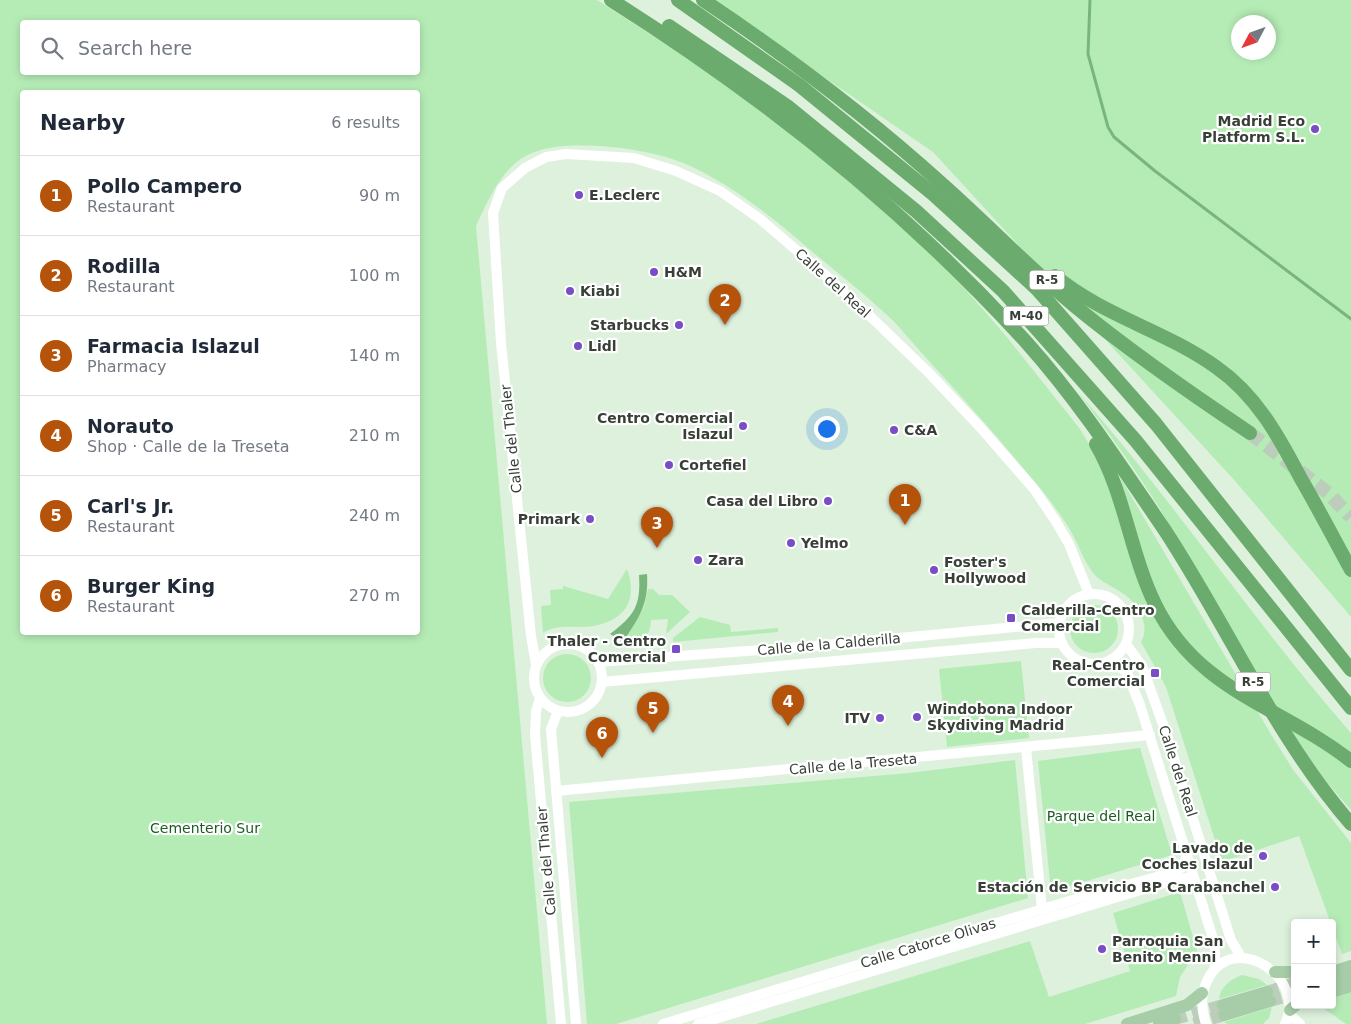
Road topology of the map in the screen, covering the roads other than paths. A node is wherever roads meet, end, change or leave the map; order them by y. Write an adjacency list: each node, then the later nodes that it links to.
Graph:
1 (611, 0): 7 (highway, M-40)
2 (628, 0): 20 (highway, M-40)
3 (678, 0): 17 (highway, M-40)
4 (703, 0): 5 (highway)
5 (857, 110): 8 (highway, R-5); 9 (highway)
6 (493, 213): 10 (street, Calle del Real); 16 (street, Calle del Thaler)
7 (1004, 320): 24 (highway); 26 (highway, R-5)
8 (1250, 433)
9 (1351, 570)
10 (1089, 594): 11 (street); 13 (street)
11 (1059, 623): 12 (street); 15 (street, Calle de la Calderilla)
12 (1062, 643): 14 (street); 18 (street, Calle de la Calderilla)
13 (1126, 644): 14 (street); 30 (street, Calle del Real)
14 (1112, 659): 22 (street, Calle del Real)
15 (598, 662): 16 (street); 18 (street)
16 (536, 664): 19 (street)
17 (1351, 670)
18 (602, 682): 21 (street)
19 (540, 699): 21 (street); 47 (street, Calle del Thaler)
20 (1351, 708)
21 (558, 711): 25 (street, Calle del Thaler)
22 (1150, 735): 23 (street, Calle de la Treseta); 27 (street, Calle del Real)
23 (1026, 748): 25 (street, Calle de la Treseta); 29 (street)
24 (1351, 761)
25 (556, 791): 48 (street, Calle del Thaler)
26 (1351, 824)
27 (1187, 856): 28 (street, Calle del Real); 29 (street, Calle Catorce Olivas)
28 (1194, 881): 34 (street, Calle del Real); 50 (street, Calle Catorce Olivas)
29 (1042, 909): 49 (street, Calle Catorce Olivas)
30 (1241, 957): 34 (street); 36 (street)
31 (1351, 957): 32 (main road)
32 (1336, 962)
33 (1351, 966): 35 (main road)
34 (1216, 969): 42 (street)
35 (1336, 971)
36 (1275, 972): 37 (main road); 45 (street)
37 (1291, 972)
38 (1351, 977): 39 (main road)
39 (1336, 981)
40 (1351, 986): 41 (main road)
41 (1336, 991)
42 (1202, 993): 51 (main road); 53 (street)
43 (1269, 996): 44 (main road)
44 (1224, 1010)
45 (1290, 1013): 54 (street)
46 (1175, 1019): 52 (main road)
47 (561, 1024)
48 (576, 1024)
49 (663, 1024)
50 (698, 1024)
51 (1127, 1024)
52 (1159, 1024)
53 (1206, 1024)
54 (1300, 1024)

